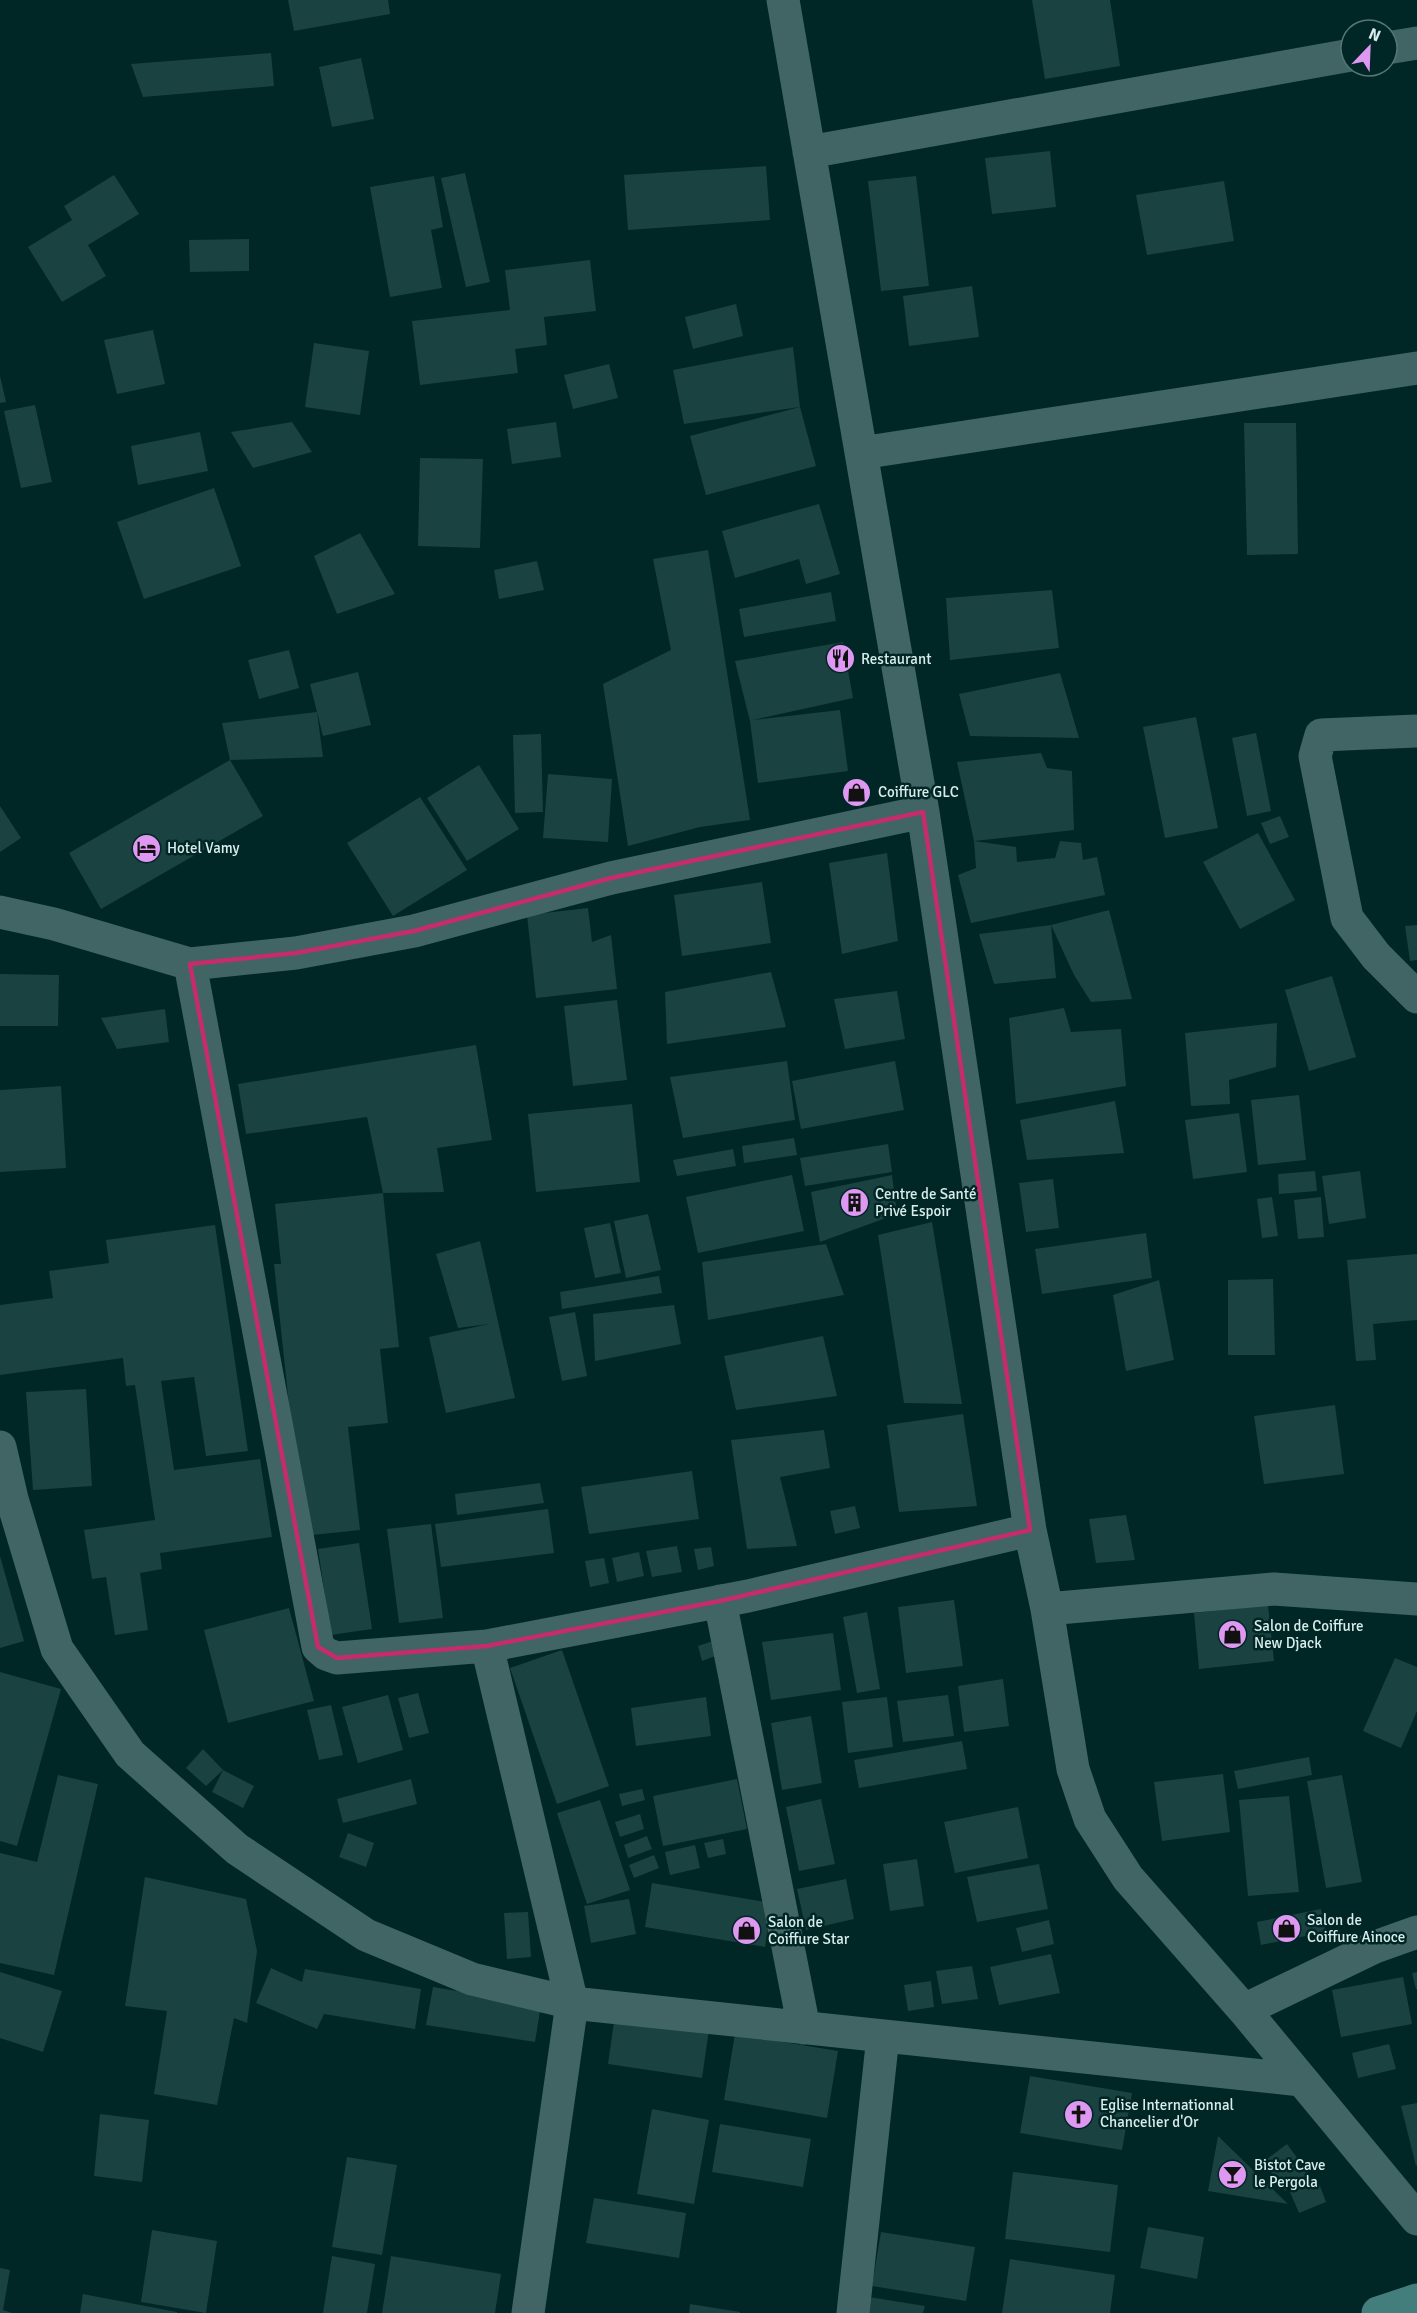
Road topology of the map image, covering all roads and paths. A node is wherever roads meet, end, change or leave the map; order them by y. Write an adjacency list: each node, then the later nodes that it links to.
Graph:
1 (783, 0): 5 (street)
2 (1417, 43): 3 (street)
3 (1399, 46)
4 (1339, 57): 5 (street)
5 (809, 152): 7 (street)
6 (1417, 368): 7 (street)
7 (861, 453): 9 (street)
8 (1417, 731): 12 (street)
9 (923, 812): 11 (street); 15 (street)
10 (0, 912): 11 (street)
11 (190, 964): 19 (street)
12 (1417, 997)
13 (0, 1447): 14 (street)
14 (6, 1500): 21 (street)
15 (1030, 1530): 17 (street); 18 (street)
16 (1417, 1599): 18 (street)
17 (720, 1601): 19 (street); 23 (street)
18 (1047, 1609): 22 (street)
19 (487, 1646): 21 (street)
20 (1417, 1932): 22 (street)
21 (572, 2003): 23 (street); 28 (street)
22 (1244, 2010): 25 (street)
23 (804, 2028): 24 (street)
24 (883, 2036): 25 (street); 29 (street)
25 (1301, 2080): 26 (street)
26 (1417, 2219)
27 (1417, 2300): 30 (main road)
28 (528, 2313)
29 (853, 2313)
30 (1378, 2313)

